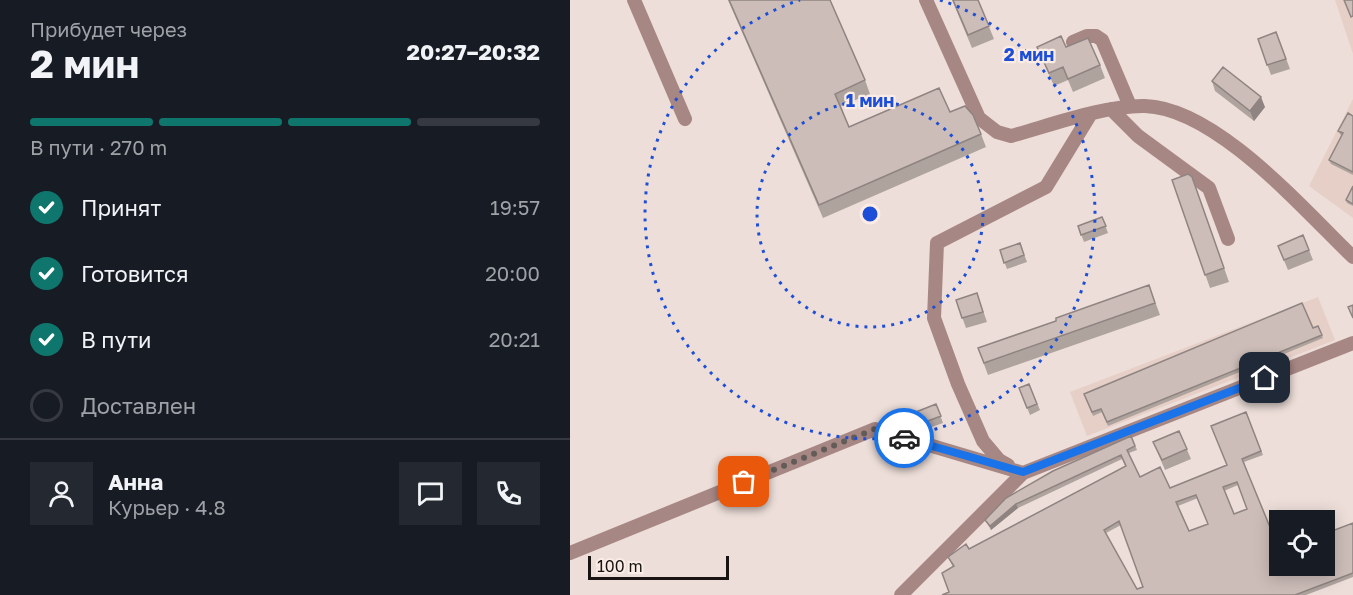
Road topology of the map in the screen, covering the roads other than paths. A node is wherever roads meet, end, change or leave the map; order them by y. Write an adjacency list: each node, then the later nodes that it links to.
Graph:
1 (634, 0): 7 (street)
2 (926, 0): 6 (street)
3 (1073, 42): 4 (street)
4 (1130, 106): 5 (street); 9 (street)
5 (1111, 109): 6 (street); 8 (street)
6 (1090, 115): 11 (street)
7 (684, 119)
8 (1228, 239)
9 (1353, 257)
10 (1353, 343): 11 (street)
11 (1023, 472): 12 (street); 13 (street)
12 (570, 553)
13 (901, 595)

